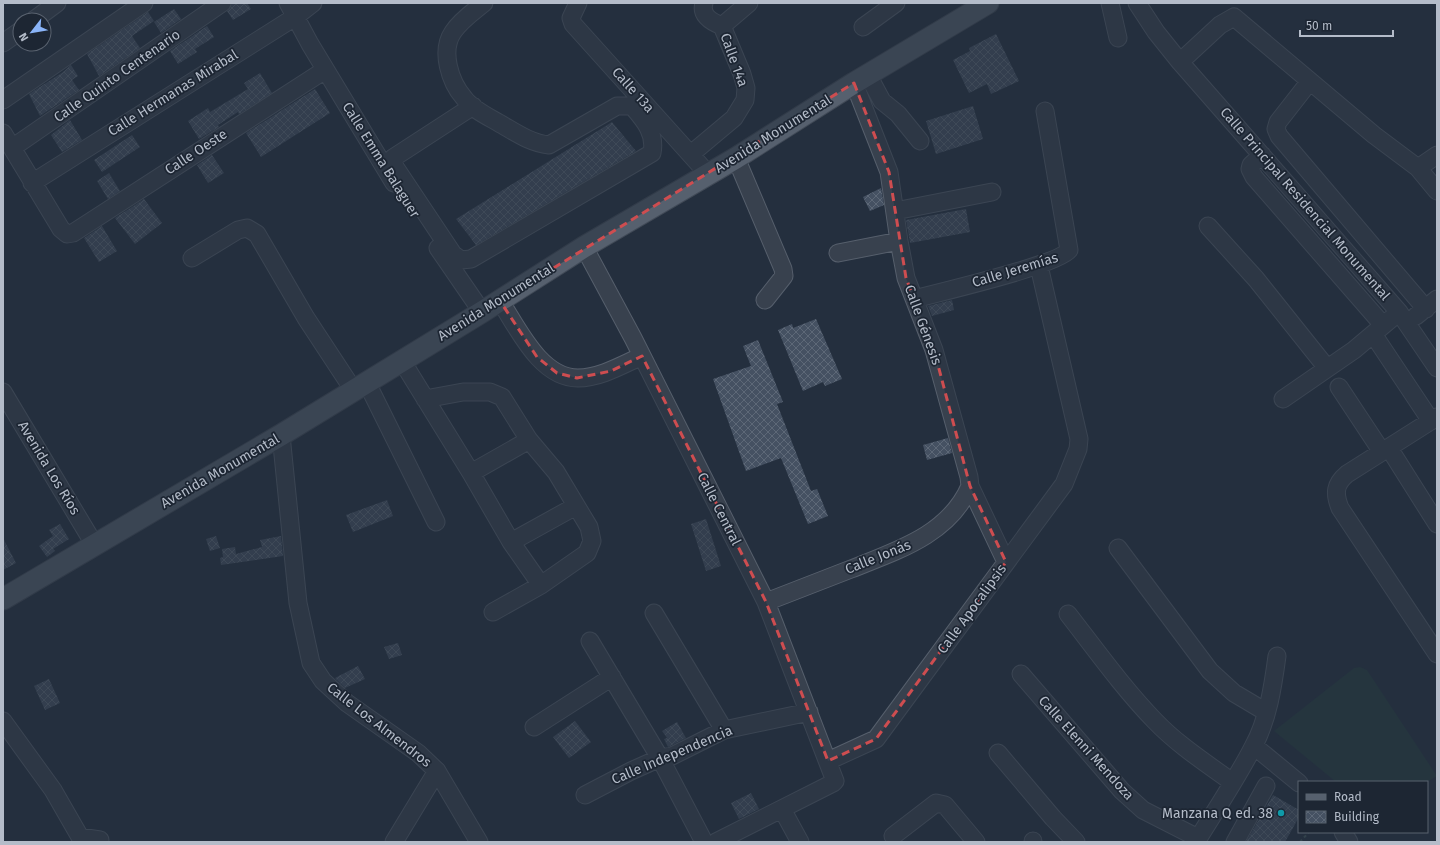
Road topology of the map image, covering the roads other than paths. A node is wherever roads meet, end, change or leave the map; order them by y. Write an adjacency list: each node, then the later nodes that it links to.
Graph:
1 (57, 3): 15 (street)
2 (144, 3): 26 (street)
3 (222, 3): 31 (street, Calle Quinto Centenario)
4 (313, 3): 14 (street, Calle Hermanas Mirabal)
5 (484, 3): 27 (street)
6 (578, 3): 32 (street, Calle 13a)
7 (704, 3): 16 (street)
8 (749, 3): 16 (street, Calle 14a)
9 (896, 3): 17 (street)
10 (988, 3): 24 (main road, Avenida Monumental)
11 (1110, 3): 19 (street)
12 (1137, 3): 21 (street, Calle Principal Residencial Monumental)
13 (1150, 3): 21 (street, Calle Principal Residencial Monumental)
14 (291, 10): 23 (street, Calle Emma Balaguer); 38 (street, Calle Hermanas Mirabal)
15 (45, 12)
16 (722, 26): 32 (street, Calle 14a)
17 (863, 27)
18 (12, 37): 20 (street)
19 (1118, 38)
20 (3, 43)
21 (1167, 45): 22 (street, Calle Principal Residencial Monumental)
22 (1180, 62): 25 (street); 33 (street, Calle Principal Residencial Monumental)
23 (326, 70): 38 (street, Calle Oeste); 52 (street, Calle Emma Balaguer)
24 (861, 79): 30 (street); 35 (main road, Avenida Monumental); 41 (street, Calle Génesis)
25 (1310, 81): 36 (street); 51 (street)
26 (3, 100)
27 (473, 106): 27 (street)
28 (1045, 112): 47 (street, Calle Jeremías)
29 (3, 133): 31 (street)
30 (920, 141)
31 (12, 148): 38 (street)
32 (691, 154): 37 (street, Calle 13a)
33 (1262, 155): 53 (street, Calle Principal Residencial Monumental); 54 (street)
34 (1437, 155): 36 (street)
35 (736, 158): 37 (main road, Avenida Monumental); 49 (street)
36 (1418, 168): 39 (street)
37 (708, 174): 44 (main road, Avenida Monumental)
38 (32, 183)
39 (1437, 191)
40 (992, 192): 41 (street)
41 (895, 211): 43 (street, Calle Génesis)
42 (1208, 226): 57 (street)
43 (899, 241): 45 (street); 48 (street, Calle Génesis)
44 (584, 247): 50 (main road, Avenida Monumental); 55 (street, Calle Central)
45 (838, 253)
46 (192, 258): 59 (street)
47 (1039, 266): 48 (street, Calle Jeremías); 76 (street, Calle Apocalipsis)
48 (915, 299): 69 (street, Calle Génesis)
49 (765, 300)
50 (500, 301): 52 (main road, Avenida Monumental); 55 (street)
51 (1431, 304): 53 (street)
52 (482, 312): 56 (main road, Avenida Monumental)
53 (1403, 317): 54 (street); 58 (street, Calle Principal Residencial Monumental)
54 (1378, 330): 57 (street); 64 (street)
55 (642, 356): 79 (street, Calle Central)
56 (402, 361): 59 (main road, Avenida Monumental); 63 (street)
57 (1327, 368): 62 (street)
58 (1437, 368)
59 (360, 387): 65 (main road, Avenida Monumental); 72 (street)
60 (1339, 387): 67 (street)
61 (3, 392): 74 (street, Avenida Los Ríos)
62 (1283, 398)
63 (426, 400): 66 (street); 68 (street)
64 (1434, 419): 67 (street)
65 (281, 435): 74 (main road, Avenida Monumental); 97 (street, Calle Los Almendros)
66 (528, 440): 68 (street); 70 (street)
67 (1385, 450): 71 (street); 84 (street)
68 (471, 473): 73 (street)
69 (970, 486): 76 (street, Calle Génesis); 79 (street, Calle Jonás)
70 (576, 506): 73 (street); 77 (street)
71 (1435, 514)
72 (436, 522)
73 (511, 542): 77 (street)
74 (94, 544): 78 (main road, Avenida Monumental)
75 (1118, 548): 89 (street)
76 (1006, 562): 96 (street, Calle Apocalipsis)
77 (540, 585): 80 (street)
78 (3, 599)
79 (766, 602): 88 (street, Calle Central)
80 (493, 612)
81 (654, 613): 92 (street)
82 (1068, 614): 98 (street)
83 (590, 641): 87 (street)
84 (1437, 654)
85 (1277, 656): 89 (street)
86 (1021, 674): 106 (street, Calle Elenni Mendoza)
87 (612, 677): 91 (street); 95 (street)
88 (809, 712): 92 (street, Calle Independencia); 96 (street, Calle Central)
89 (1266, 712): 93 (street)
90 (3, 722): 105 (street)
91 (534, 727)
92 (724, 730): 95 (street, Calle Independencia)
93 (1254, 746): 98 (street); 99 (street)
94 (998, 753): 113 (street)
95 (660, 758): 101 (street, Calle Independencia); 109 (street)
96 (828, 762): 102 (street, Calle Central)
97 (437, 771): 107 (street); 108 (street, Calle Los Almendros)
98 (1232, 782): 106 (street)
99 (1298, 782)
100 (1266, 786): 114 (street)
101 (585, 794)
102 (782, 809): 110 (street); 111 (street)
103 (1344, 833): 115 (street)
104 (893, 836): 112 (street)
105 (100, 840)
106 (1197, 840)
107 (394, 842)
108 (479, 842)
109 (704, 842)
110 (716, 842)
111 (800, 842)
112 (976, 842)
113 (1076, 842)
114 (1235, 842)
115 (1349, 842)

